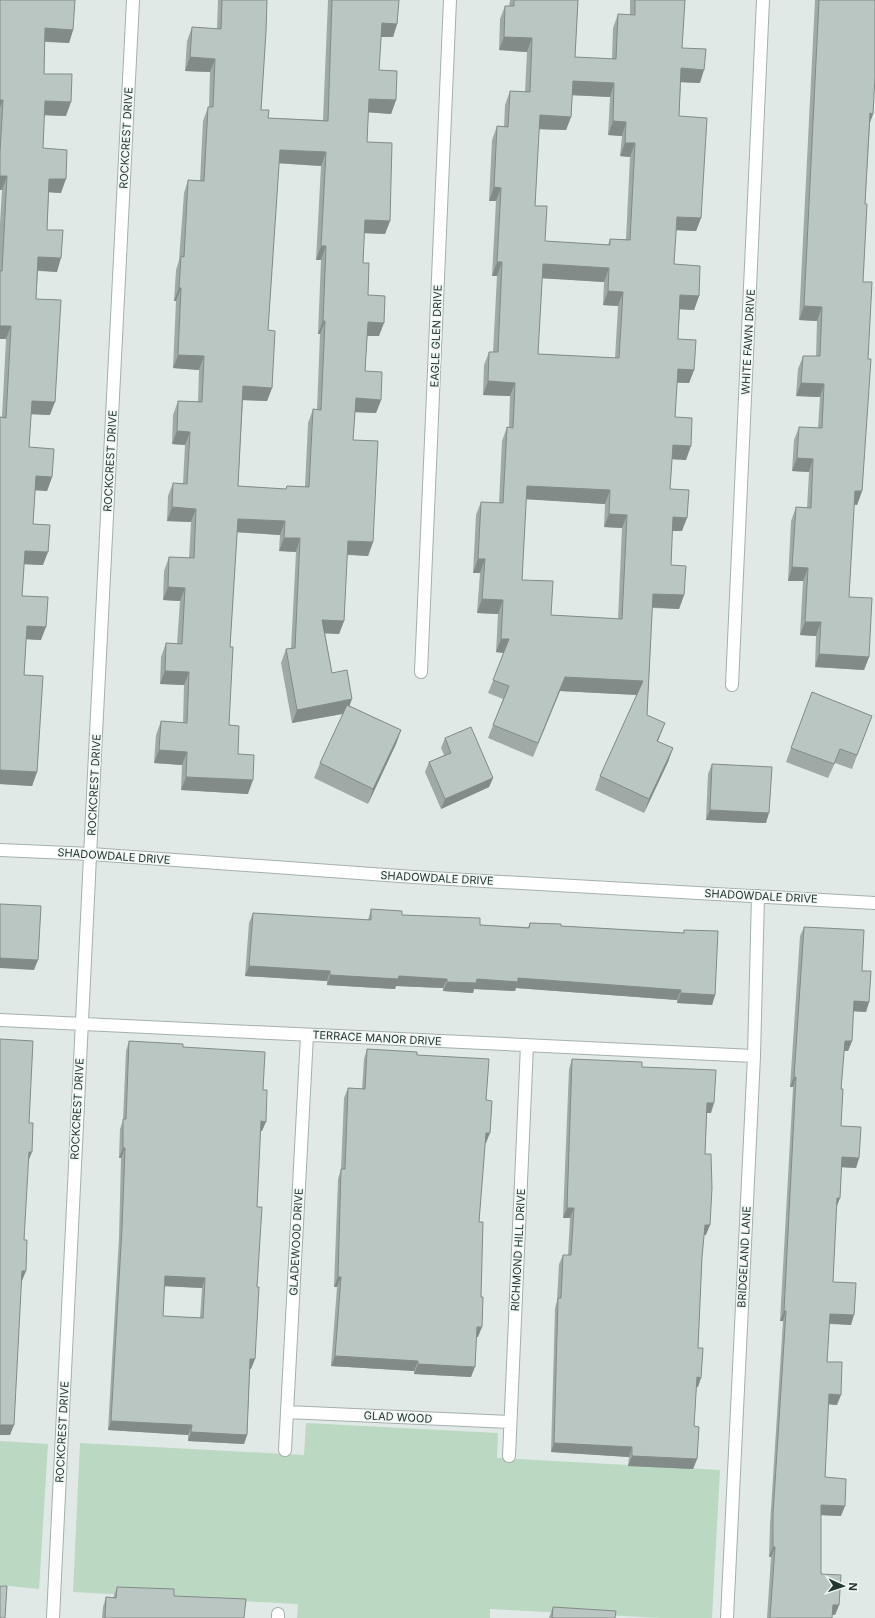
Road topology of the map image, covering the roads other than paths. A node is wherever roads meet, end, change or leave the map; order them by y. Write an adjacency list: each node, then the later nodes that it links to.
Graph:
1 (133, 0): 7 (street, ROCKCREST DRIVE)
2 (450, 0): 4 (street, EAGLE GLEN DRIVE)
3 (763, 0): 5 (street, WHITE FAWN DRIVE)
4 (421, 672)
5 (732, 685)
6 (0, 850): 7 (street, SHADOWDALE DRIVE)
7 (91, 854): 8 (street, SHADOWDALE DRIVE); 11 (street, ROCKCREST DRIVE)
8 (758, 896): 9 (street, SHADOWDALE DRIVE); 14 (street, BRIDGELAND LANE)
9 (875, 903)
10 (0, 1020): 11 (street, TERRACE MANOR DRIVE)
11 (81, 1024): 12 (street, TERRACE MANOR DRIVE); 19 (street, ROCKCREST DRIVE)
12 (307, 1035): 13 (street, TERRACE MANOR DRIVE); 15 (street, GLADEWOOD DRIVE)
13 (527, 1045): 14 (street, TERRACE MANOR DRIVE); 16 (street, RICHMOND HILL DRIVE)
14 (754, 1056): 20 (street, BRIDGELAND LANE)
15 (287, 1412): 16 (street, GLAD WOOD); 17 (street, GLADEWOOD DRIVE)
16 (510, 1422): 18 (street, RICHMOND HILL DRIVE)
17 (285, 1450)
18 (509, 1456)
19 (53, 1618)
20 (727, 1618)

